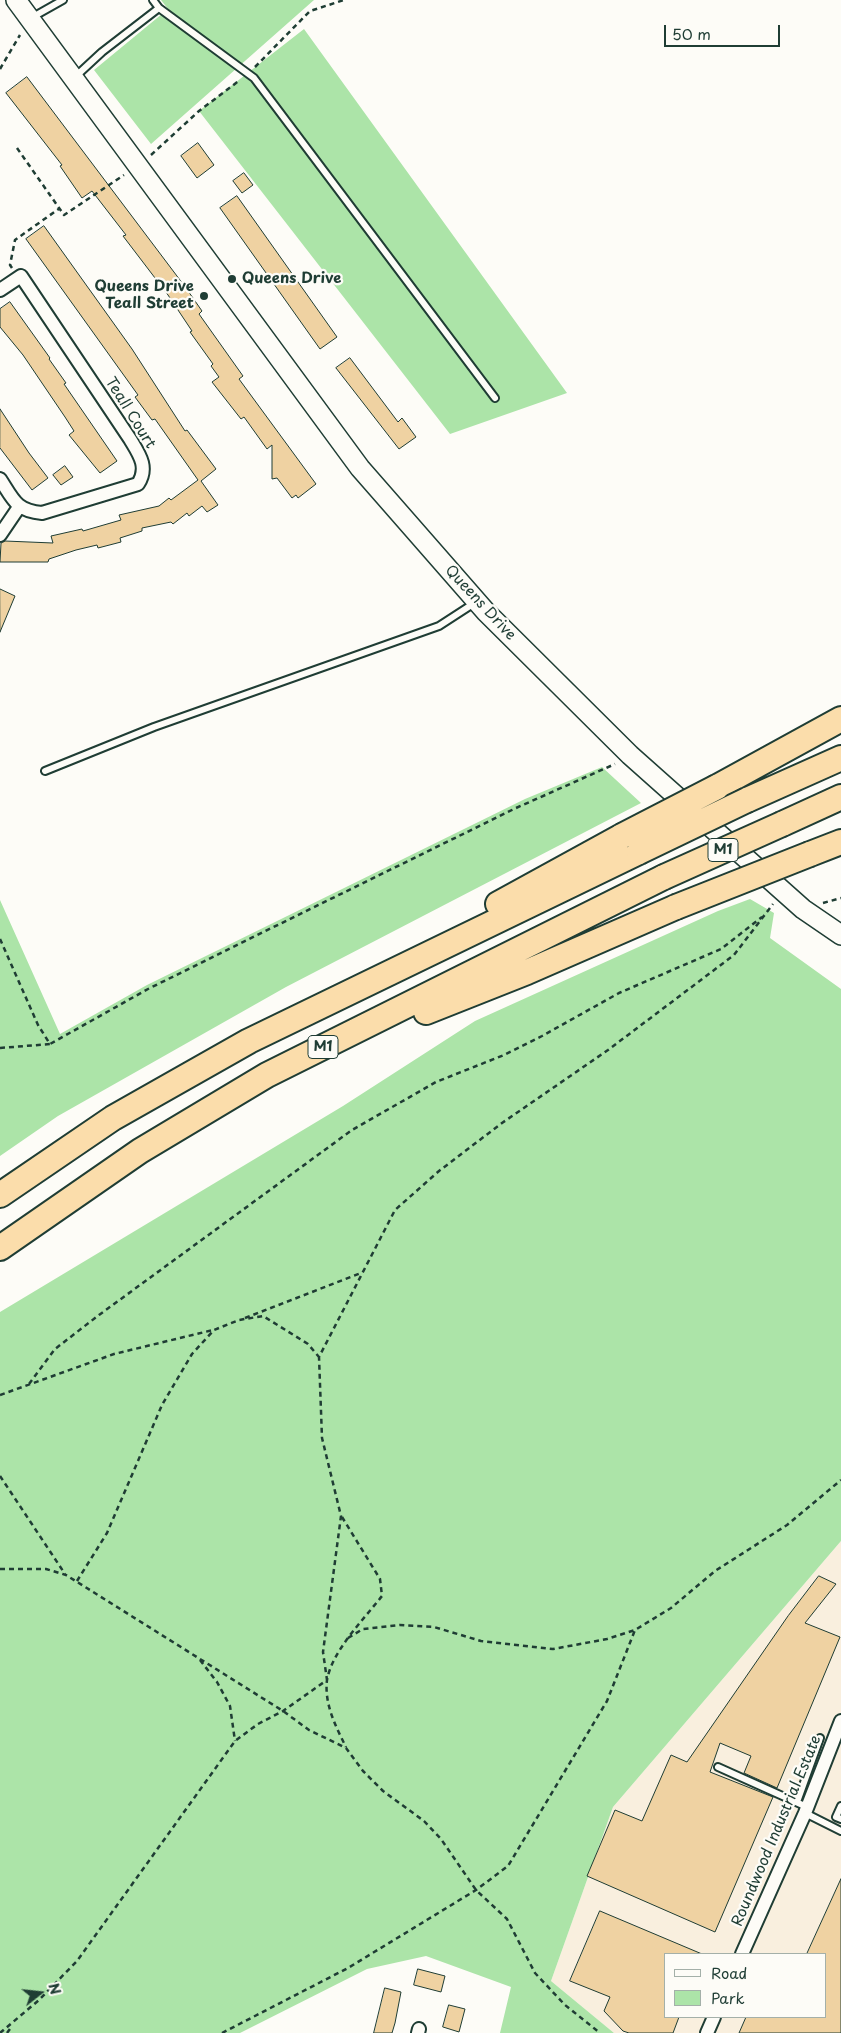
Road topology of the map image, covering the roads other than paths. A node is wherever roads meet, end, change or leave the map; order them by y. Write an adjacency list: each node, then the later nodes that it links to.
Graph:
1 (16, 0): 5 (street, Queens Drive)
2 (63, 0): 5 (lane)
3 (153, 0): 4 (lane)
4 (159, 8): 6 (lane); 8 (lane)
5 (30, 19): 6 (street, Queens Drive)
6 (74, 77): 12 (street, Queens Drive)
7 (0, 290): 10 (street, Teall Court)
8 (495, 398)
9 (0, 479): 10 (street)
10 (19, 507): 11 (street)
11 (0, 535)
12 (477, 601): 15 (lane); 18 (street, Queens Drive)
13 (841, 719): 19 (highway, bridge)
14 (841, 758): 19 (highway, M1, bridge)
15 (46, 771)
16 (841, 797): 20 (highway, M1, bridge)
17 (841, 842): 20 (highway, bridge)
18 (841, 935)
19 (249, 1041): 21 (highway, M1)
20 (267, 1075): 22 (highway, M1)
21 (0, 1195)
22 (0, 1248)
23 (841, 1720): 27 (street, Roundwood Industrial Estate)
24 (820, 1738): 27 (lane)
25 (718, 1767): 27 (lane)
26 (841, 1806): 28 (lane)
27 (803, 1807): 29 (lane); 30 (street, Roundwood Industrial Estate)
28 (841, 1819)
29 (841, 1831)
30 (742, 1953)
31 (714, 2018): 32 (street)
32 (706, 2033)

